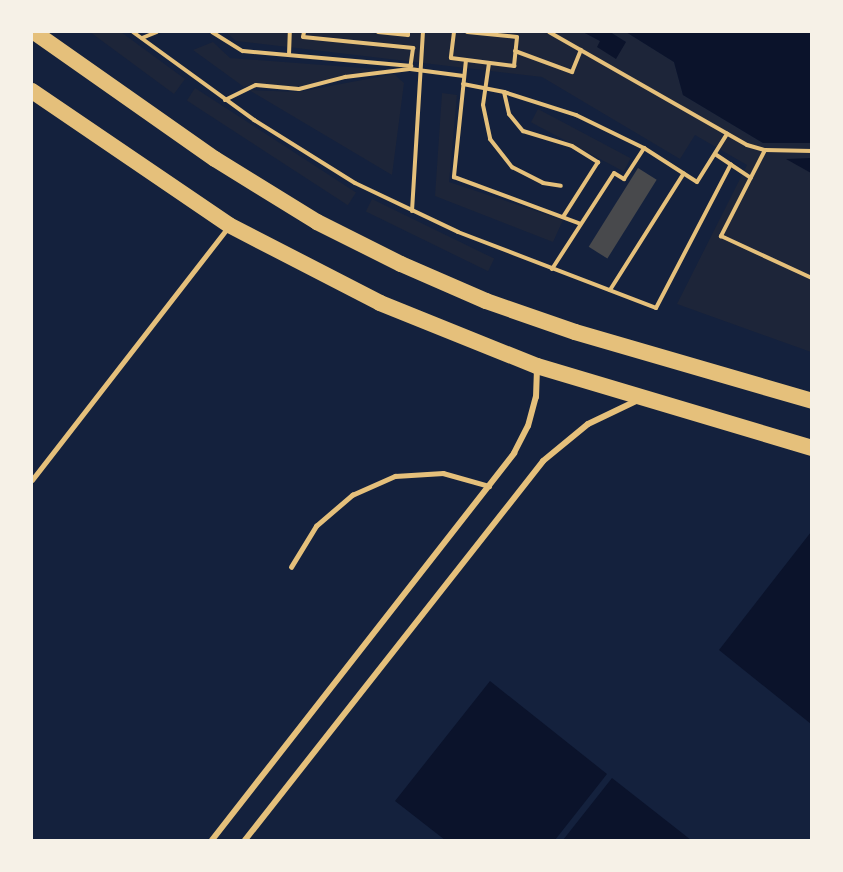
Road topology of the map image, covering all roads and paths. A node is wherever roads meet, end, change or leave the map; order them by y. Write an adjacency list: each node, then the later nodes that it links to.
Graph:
1 (34, 32): 45 (highway)
2 (133, 32): 13 (path)
3 (157, 32): 13 (path)
4 (212, 32): 16 (path)
5 (290, 32): 16 (path)
6 (304, 32): 19 (path)
7 (378, 32): 8 (path)
8 (408, 32)
9 (423, 32): 20 (path)
10 (454, 32): 17 (path)
11 (467, 32): 15 (path)
12 (549, 32): 14 (path)
13 (142, 38): 26 (path)
14 (581, 50): 15 (path); 27 (path)
15 (515, 51): 18 (path)
16 (290, 55): 19 (path)
17 (466, 60): 18 (path); 21 (path)
18 (489, 63): 23 (path)
19 (410, 67): 20 (path); 26 (path)
20 (421, 70): 21 (path); 36 (path)
21 (464, 76): 22 (path)
22 (463, 84): 23 (path); 37 (path)
23 (483, 88): 25 (path); 35 (path)
24 (32, 91): 39 (highway)
25 (504, 92): 28 (path); 37 (path)
26 (225, 100): 36 (path)
27 (728, 134): 29 (path); 31 (path)
28 (644, 148): 33 (path); 38 (path)
29 (765, 150): 30 (path); 34 (path)
30 (812, 151)
31 (715, 154): 32 (path); 33 (path)
32 (731, 164): 34 (path); 42 (path)
33 (684, 172): 42 (path)
34 (751, 178): 41 (path)
35 (561, 186)
36 (412, 211): 40 (path)
37 (563, 217): 38 (path)
38 (581, 224): 40 (path)
39 (229, 225): 43 (highway); 47 (lane)
40 (552, 269): 42 (path)
41 (812, 278)
42 (610, 290)
43 (537, 366): 44 (highway); 48 (street)
44 (641, 399): 46 (highway); 51 (street)
45 (812, 401)
46 (812, 448)
47 (32, 480)
48 (489, 486): 49 (lane); 50 (street)
49 (291, 567)
50 (212, 840)
51 (244, 840)

